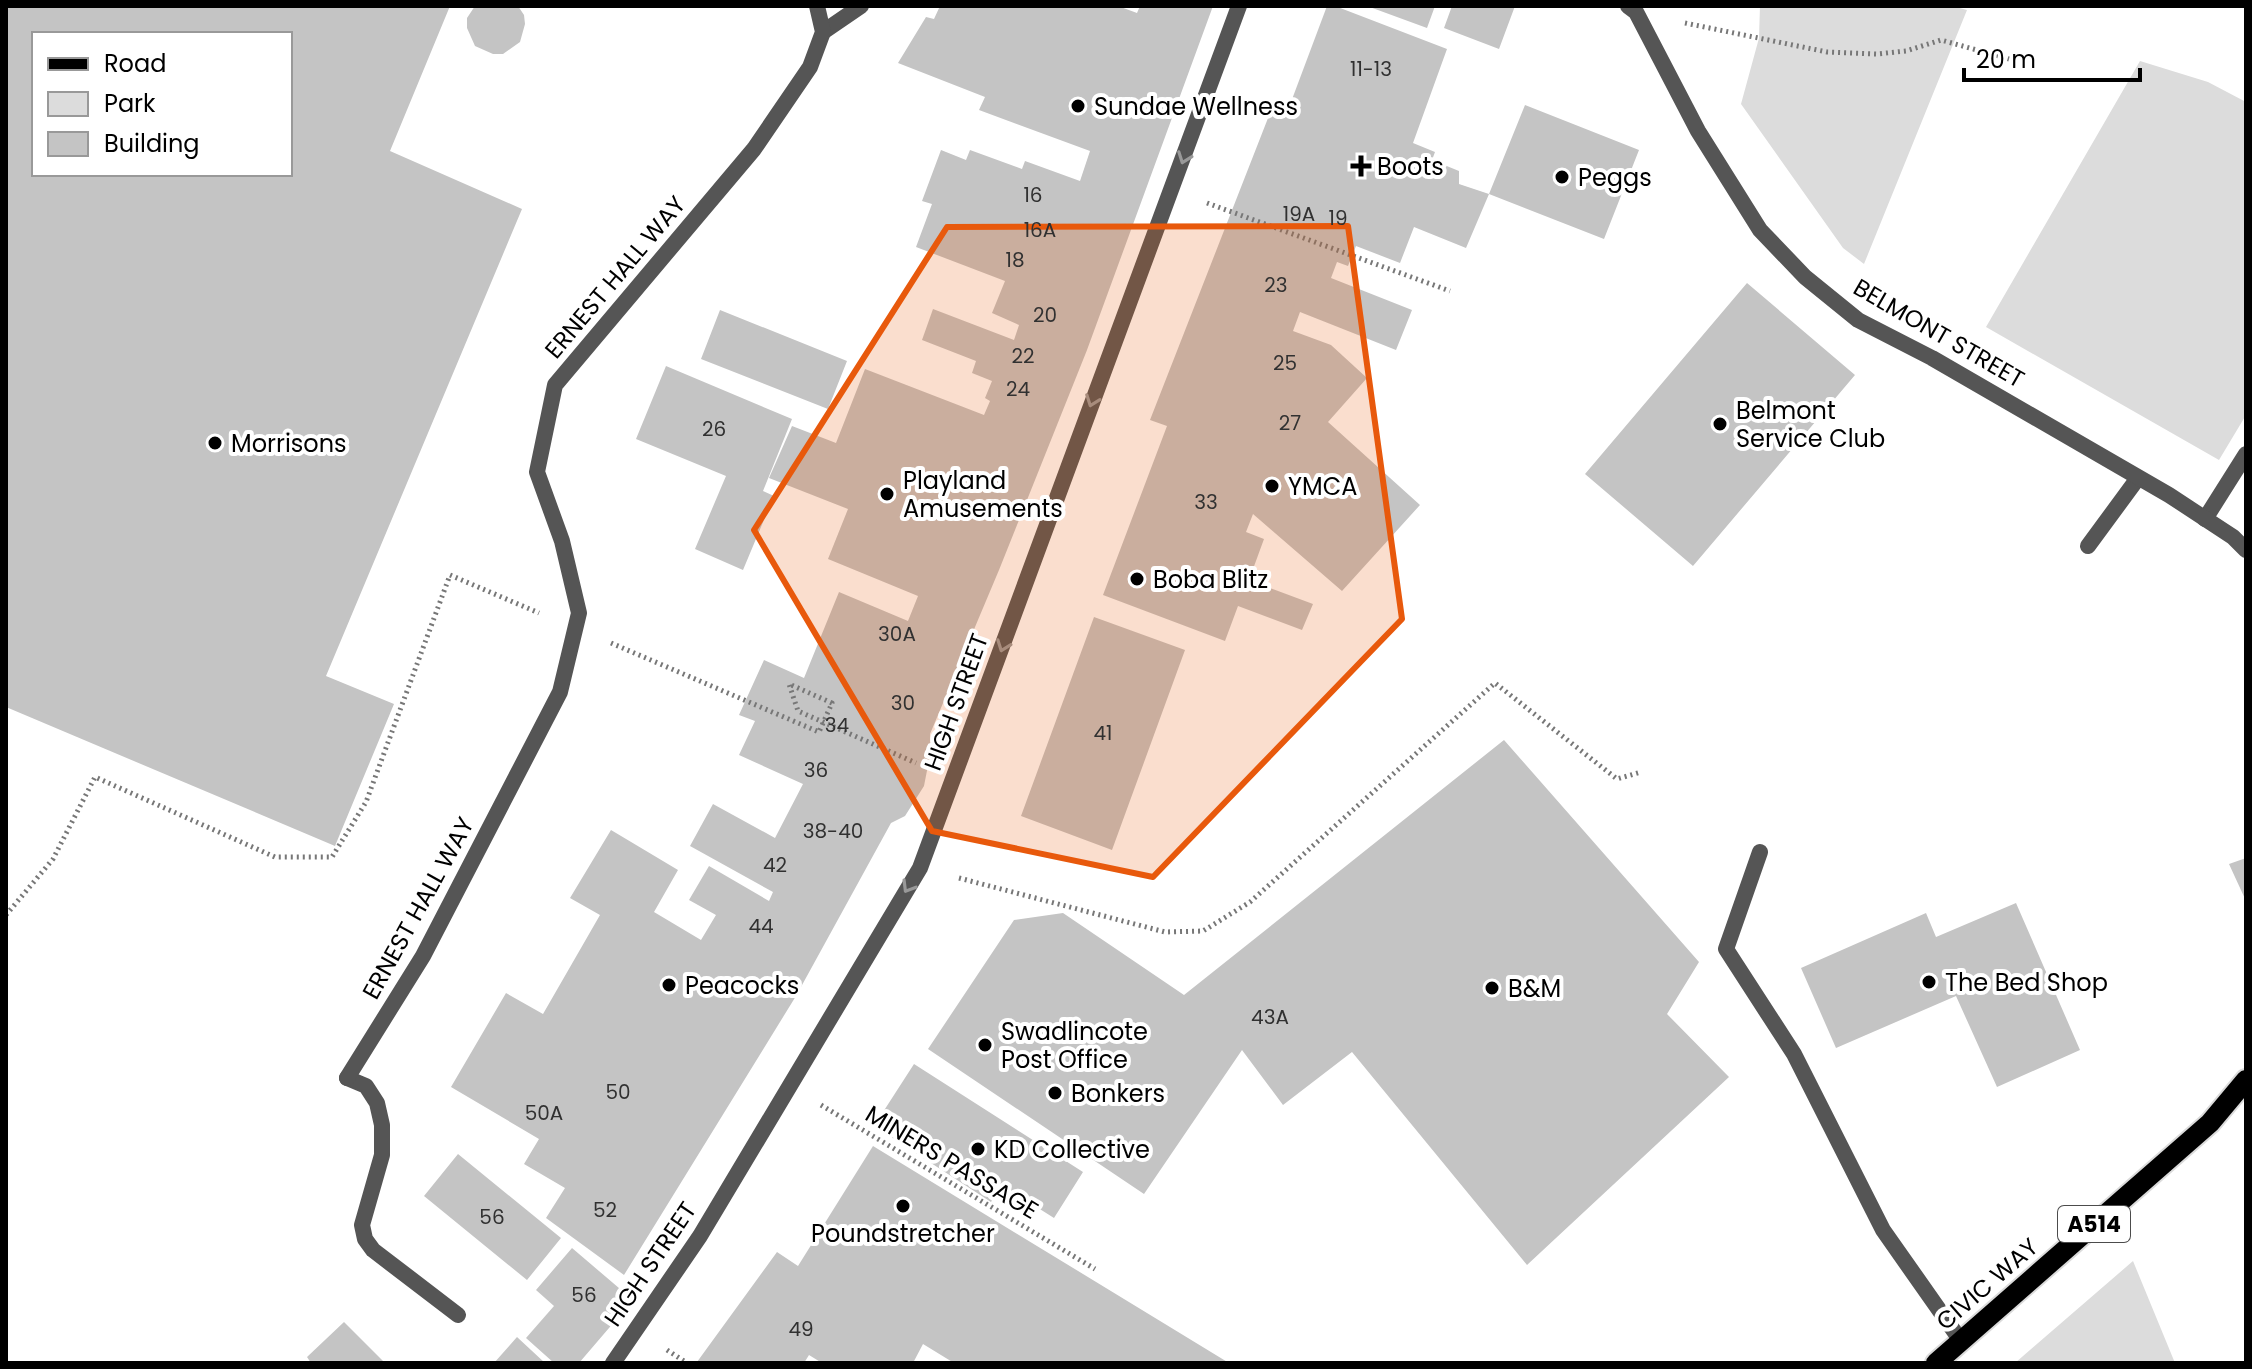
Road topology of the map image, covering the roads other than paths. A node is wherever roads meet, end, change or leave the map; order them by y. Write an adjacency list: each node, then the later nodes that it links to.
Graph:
1 (817, 6): 5 (street)
2 (861, 6): 5 (street)
3 (1239, 6): 15 (street, HIGH STREET, one-way to 15)
4 (1632, 9): 7 (street, BELMONT STREET)
5 (823, 32): 13 (street, ERNEST HALL WAY)
6 (2246, 454): 8 (street)
7 (2138, 478): 8 (street, BELMONT STREET); 9 (street)
8 (2205, 519): 10 (street, BELMONT STREET)
9 (2088, 546)
10 (2246, 550)
11 (1760, 852): 14 (street)
12 (2246, 1080): 14 (main road, CIVIC WAY / A514)
13 (458, 1315)
14 (1961, 1341): 16 (main road, CIVIC WAY / A514)
15 (613, 1363)
16 (1936, 1363)

